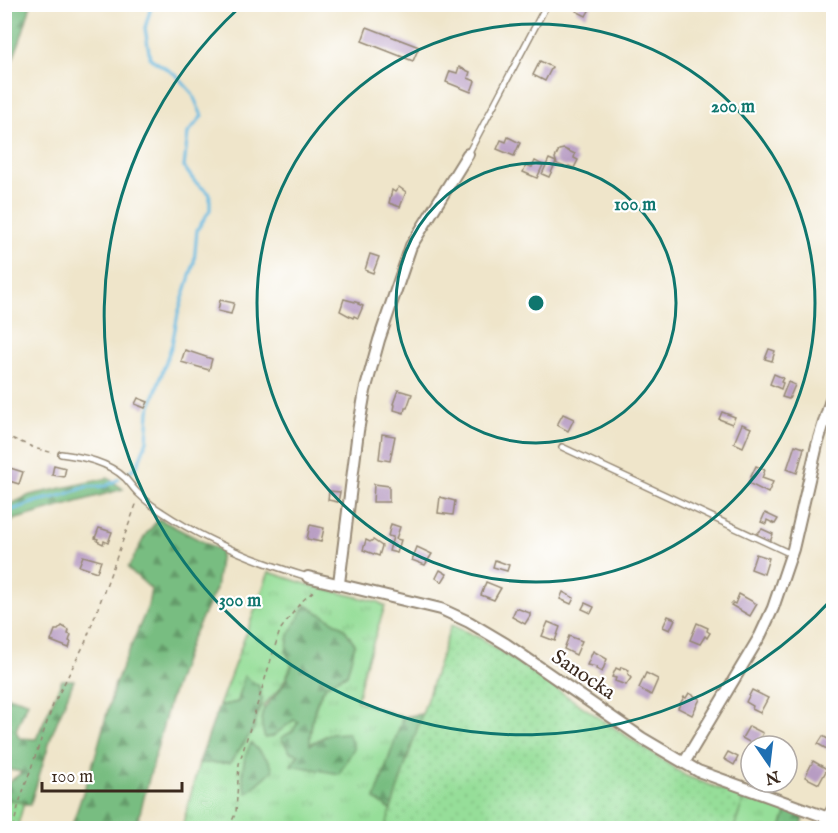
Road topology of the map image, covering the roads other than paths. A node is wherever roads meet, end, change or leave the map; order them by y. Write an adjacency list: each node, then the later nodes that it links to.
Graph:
1 (548, 4): 2 (lane)
2 (468, 154): 8 (street)
3 (834, 390): 6 (street)
4 (562, 447): 6 (lane)
5 (61, 454): 7 (lane)
6 (791, 554): 9 (street)
7 (308, 577): 8 (street, Sanocka)
8 (339, 584): 9 (street, Sanocka)
9 (684, 763): 11 (street, Sanocka)
10 (834, 802): 11 (lane)
11 (829, 818)

